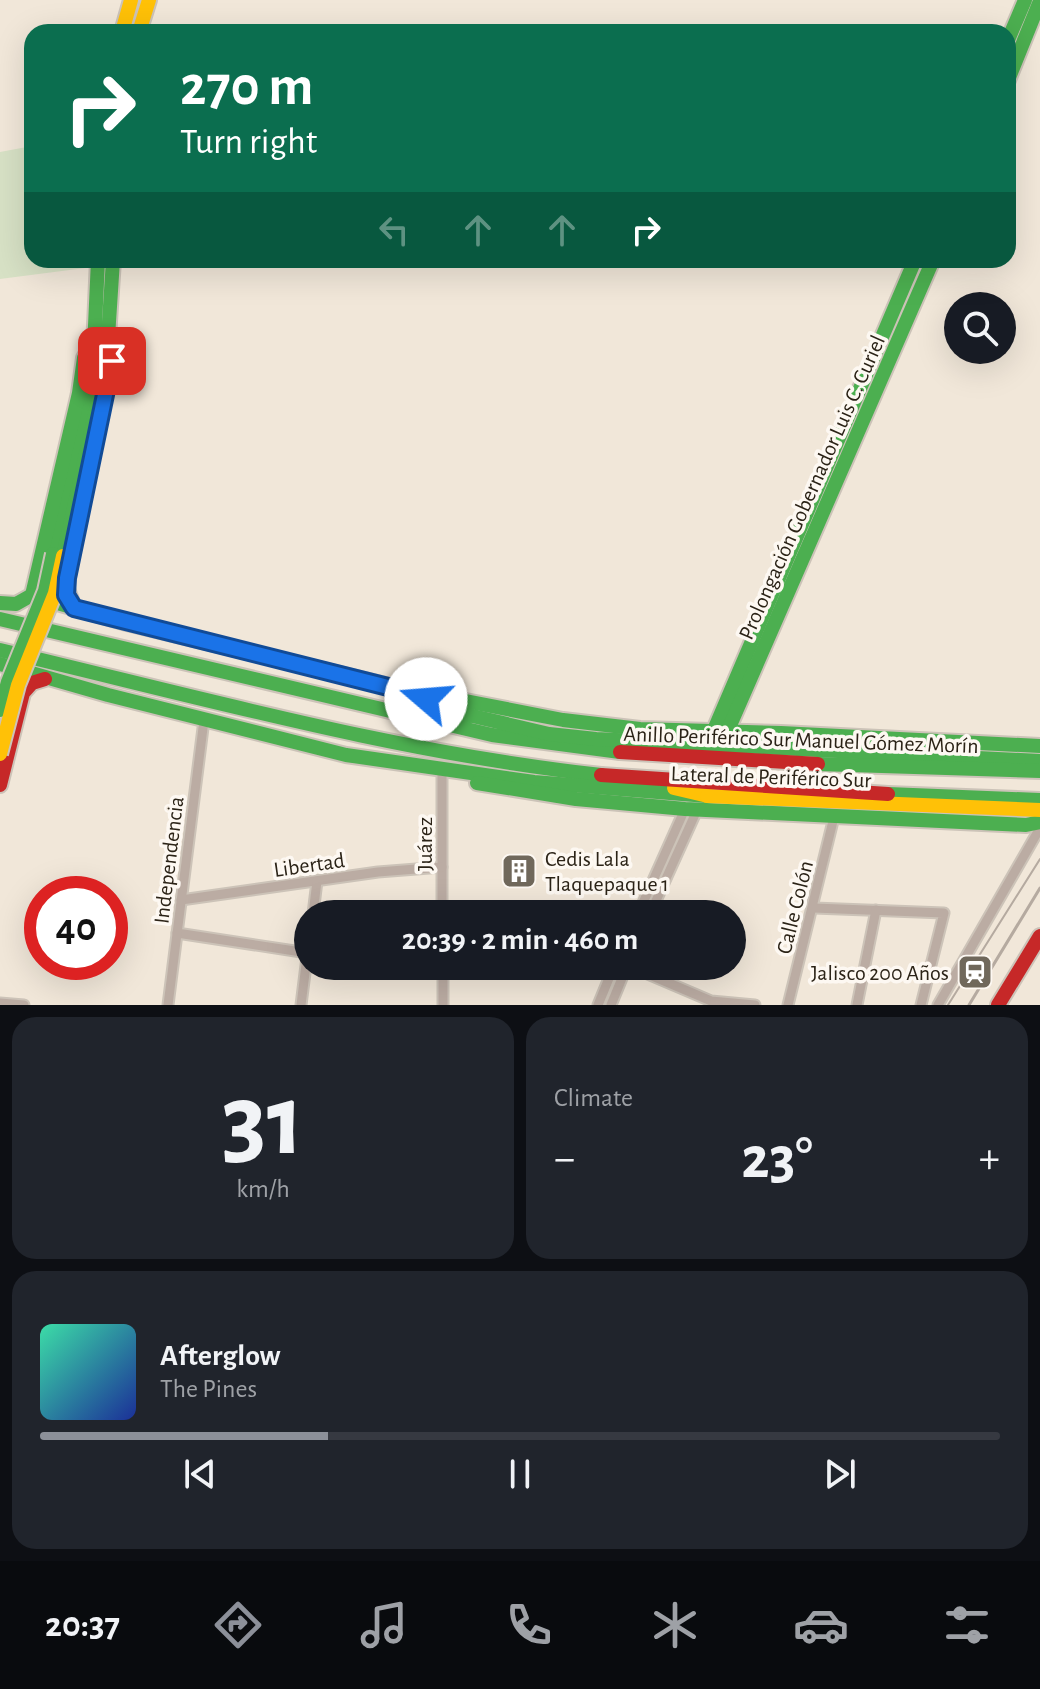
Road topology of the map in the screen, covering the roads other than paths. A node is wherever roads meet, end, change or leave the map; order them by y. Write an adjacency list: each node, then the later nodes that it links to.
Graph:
1 (131, 0): 5 (main road)
2 (149, 0): 6 (main road)
3 (1025, 0): 7 (main road)
4 (1040, 1): 8 (main road)
5 (124, 24)
6 (142, 24)
7 (1015, 24)
8 (1016, 60)
9 (98, 268): 13 (main road)
10 (112, 268): 13 (main road)
11 (912, 268): 31 (main road, Prolongación Gobernador Luis C. Curiel)
12 (929, 268): 31 (main road, Prolongación Gobernador Luis C. Curiel)
13 (102, 338): 14 (main road); 15 (main road); 16 (main road)
14 (58, 555): 27 (main road, bridge); 33 (main road, bridge)
15 (39, 572): 16 (main road); 17 (main road)
16 (67, 578): 19 (main road)
17 (32, 595): 18 (main road); 19 (main road)
18 (0, 603)
19 (74, 608): 24 (main road)
20 (0, 619): 25 (main road, Anillo Periférico Sur Manuel Gómez Morín)
21 (0, 650): 38 (main road, Anillo Periférico Sur Manuel Gómez Morín)
22 (0, 664): 23 (main road)
23 (45, 679): 28 (main road); 30 (main road)
24 (404, 691): 29 (main road); 31 (main road)
25 (329, 697): 29 (main road); 36 (main road, Anillo Periférico Sur Manuel Gómez Morín)
26 (0, 700): 28 (main road)
27 (0, 710)
28 (18, 715): 33 (main road)
29 (470, 716): 34 (main road, Lateral de Periférico Sur)
30 (204, 720): 35 (main road); 47 (street, Independencia)
31 (721, 730): 32 (main road)
32 (1040, 746)
33 (2, 755): 39 (main road)
34 (1040, 761)
35 (407, 765): 37 (main road); 40 (main road, Lateral de Periférico Sur)
36 (1040, 771)
37 (442, 774): 41 (main road); 45 (street, Juárez)
38 (630, 778): 40 (main road); 42 (main road, Anillo Periférico Sur Manuel Gómez Morín)
39 (0, 785)
40 (708, 796): 42 (main road, Lateral de Periférico Sur)
41 (691, 810): 43 (main road); 50 (street); 51 (street)
42 (1039, 810): 43 (main road)
43 (834, 817): 52 (street, Calle Colón)
44 (1040, 828): 73 (street)
45 (442, 867): 46 (street, Libertad); 49 (street, Juárez)
46 (317, 881): 47 (street, Libertad); 48 (street)
47 (181, 900): 54 (street, Independencia)
48 (315, 900)
49 (442, 900)
50 (645, 900)
51 (656, 900)
52 (814, 908): 53 (street); 70 (street, Calle Colón)
53 (876, 910): 71 (street); 72 (street)
54 (177, 933): 56 (street); 64 (street, Independencia)
55 (1040, 936): 74 (main road)
56 (294, 949)
57 (304, 980): 65 (street)
58 (443, 980): 66 (street)
59 (608, 980): 67 (street)
60 (622, 980): 68 (street)
61 (661, 980): 69 (street)
62 (0, 1003): 63 (street)
63 (24, 1005)
64 (168, 1005)
65 (301, 1005)
66 (443, 1005)
67 (598, 1005)
68 (611, 1005)
69 (755, 1005)
70 (788, 1005)
71 (857, 1005)
72 (921, 1005)
73 (938, 1005)
74 (998, 1005)

